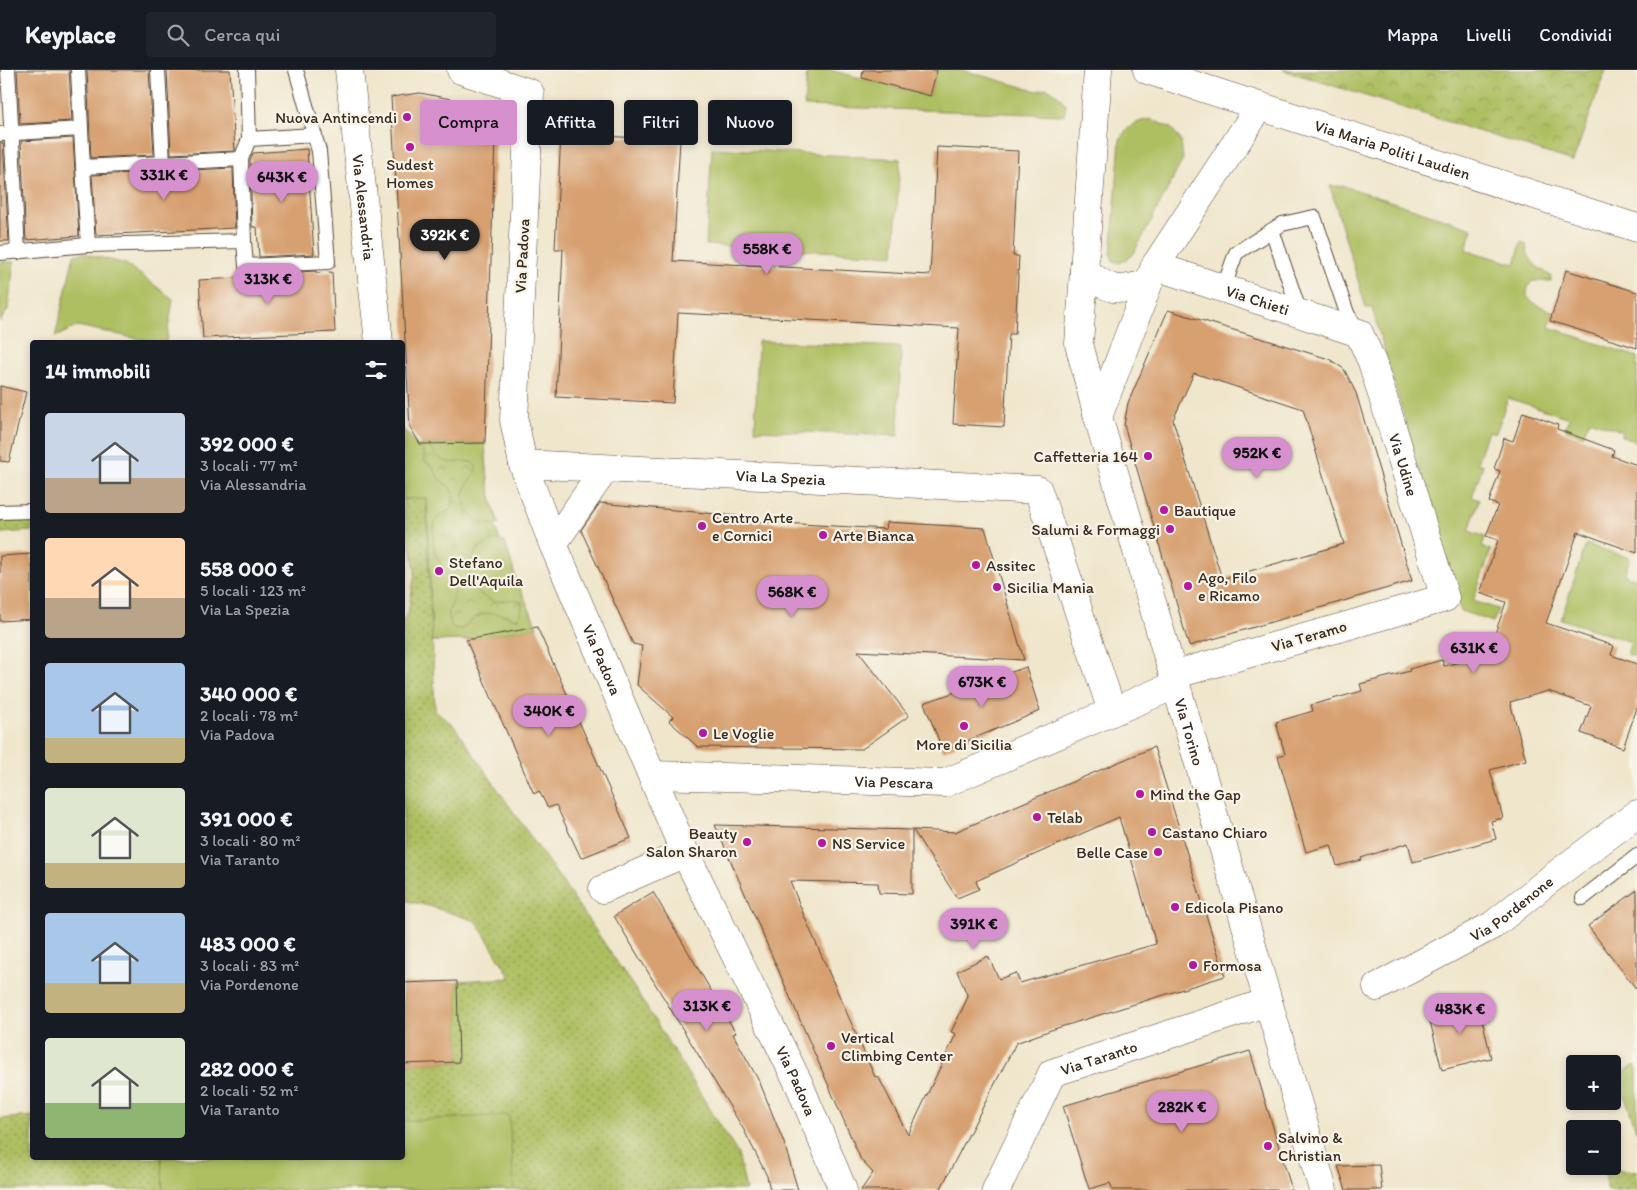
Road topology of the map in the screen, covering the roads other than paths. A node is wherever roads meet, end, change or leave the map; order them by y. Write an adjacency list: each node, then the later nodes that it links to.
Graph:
1 (8, 70): 12 (lane)
2 (78, 70): 11 (lane)
3 (158, 70): 16 (lane)
4 (246, 70): 14 (lane)
5 (296, 70): 13 (lane)
6 (349, 70): 29 (street, Via Alessandria)
7 (461, 70): 31 (street, Via Padova)
8 (1098, 70): 24 (street, Via Torino)
9 (1147, 70): 10 (street, Via Maria Politi Laudien)
10 (1260, 106): 18 (street, Via Maria Politi Laudien); 25 (street)
11 (81, 129): 12 (lane); 17 (lane)
12 (6, 133): 23 (lane)
13 (314, 135): 14 (lane); 20 (lane)
14 (249, 139): 15 (lane)
15 (241, 159): 16 (lane); 20 (lane)
16 (163, 163): 17 (lane)
17 (84, 168): 21 (lane)
18 (1637, 228)
19 (1272, 230): 26 (lane); 27 (lane); 28 (lane)
20 (244, 241): 21 (lane)
21 (88, 245): 23 (lane)
22 (0, 252): 23 (lane)
23 (18, 252)
24 (1084, 270): 25 (street); 30 (street, Via Torino)
25 (1151, 274): 26 (street, Via Chieti); 30 (street)
26 (1223, 288): 27 (street, Via Chieti)
27 (1300, 314): 28 (street, Via Chieti)
28 (1359, 333): 36 (street, Via Udine)
29 (379, 340)
30 (1098, 417): 37 (street, Via Torino)
31 (523, 464): 32 (street, Via La Spezia); 35 (street, Via Padova)
32 (605, 469): 35 (street); 38 (street, Via La Spezia)
33 (30, 511): 34 (lane)
34 (0, 512)
35 (554, 544): 39 (street, Via Padova)
36 (1445, 598): 37 (street, Via Teramo)
37 (1174, 680): 38 (street, Via Pescara); 46 (street, Via Torino)
38 (1112, 712): 39 (street, Via Pescara)
39 (652, 775): 41 (street, Via Padova)
40 (1637, 814): 45 (street, Via Pordenone)
41 (685, 853): 43 (street); 47 (street, Via Padova)
42 (1637, 856): 44 (lane)
43 (603, 889)
44 (1583, 898)
45 (1377, 987)
46 (1268, 1002): 48 (street, Via Taranto); 49 (street, Via Torino)
47 (844, 1190)
48 (996, 1190)
49 (1323, 1190)

